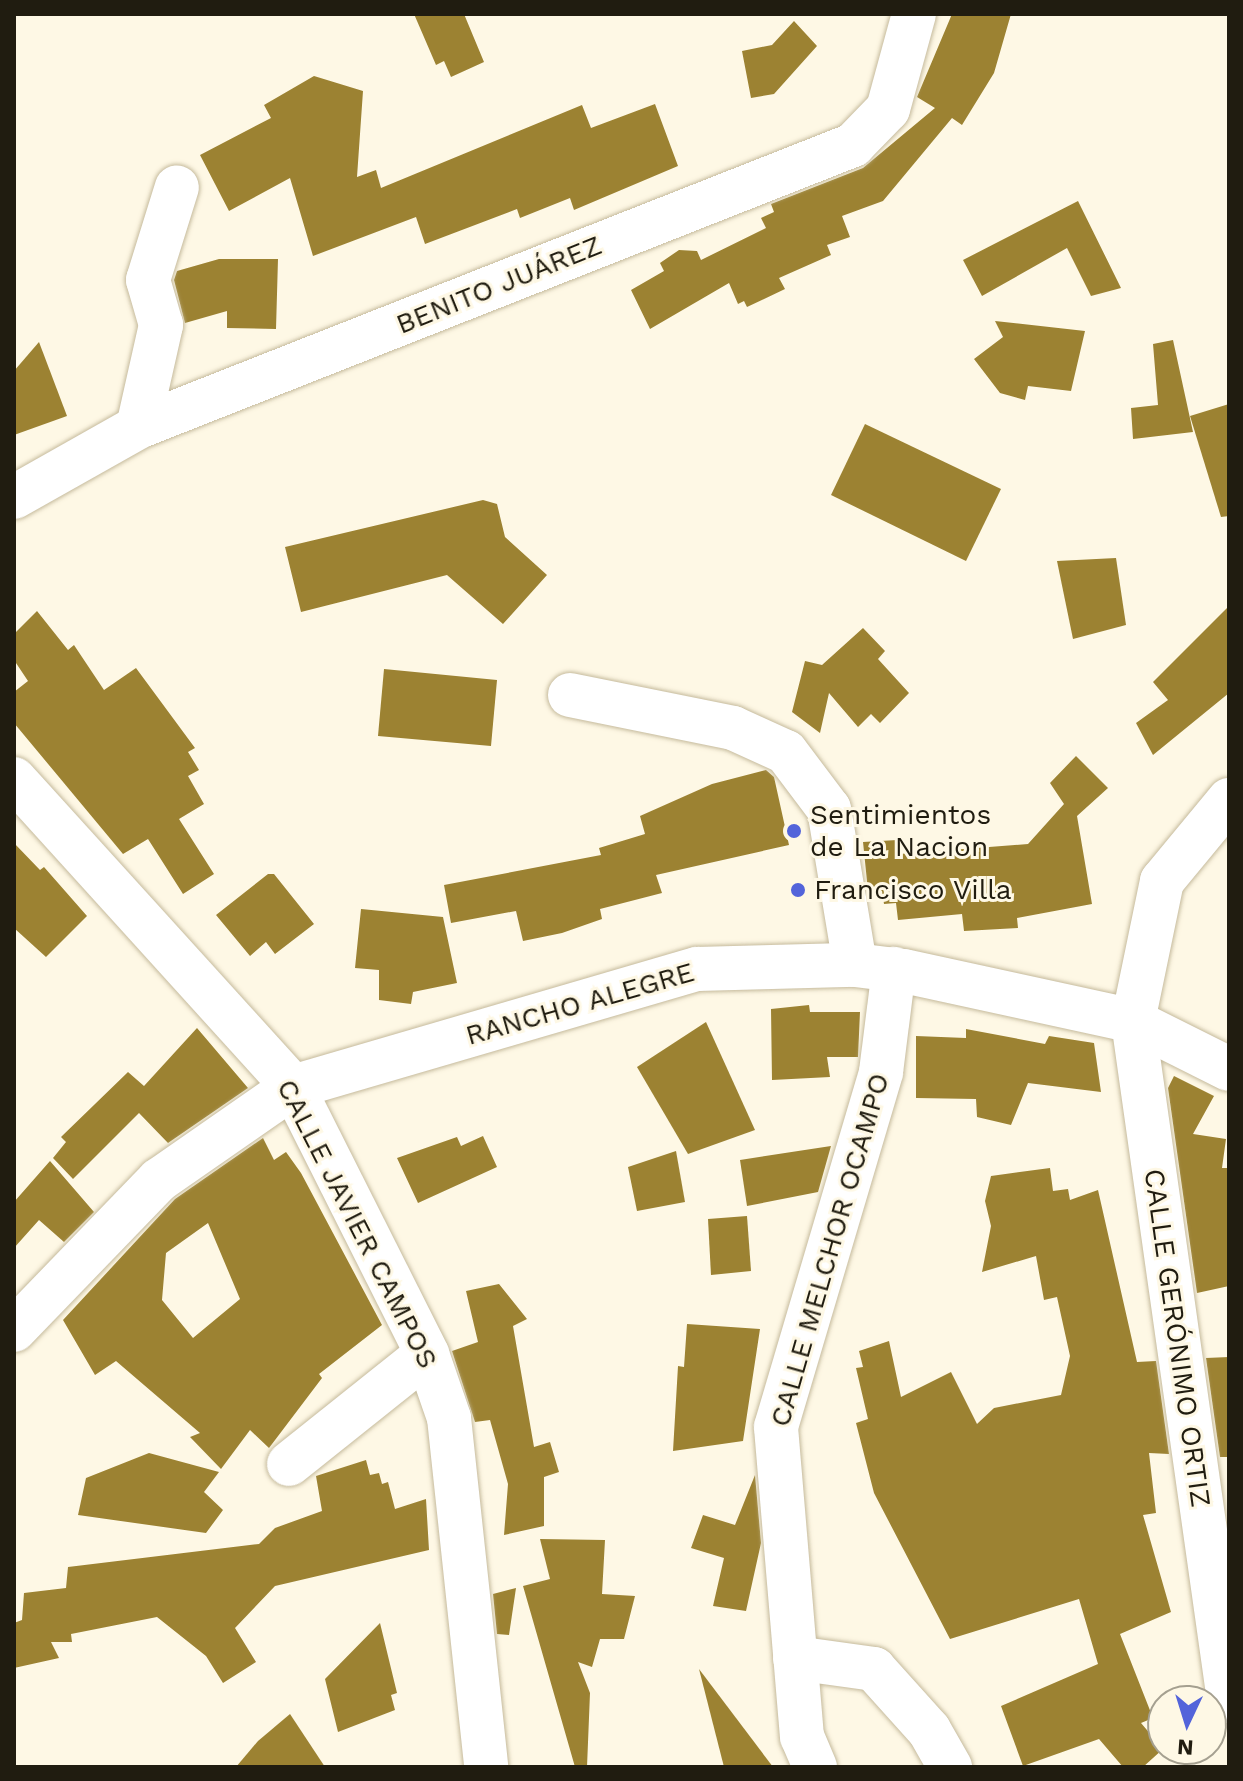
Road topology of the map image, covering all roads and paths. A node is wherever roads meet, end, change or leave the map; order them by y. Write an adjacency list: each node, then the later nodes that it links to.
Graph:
1 (914, 14): 3 (street, BENITO JUÁREZ)
2 (177, 187): 3 (street)
3 (138, 427): 4 (street, BENITO JUÁREZ)
4 (14, 497)
5 (570, 695): 8 (street, CALLE MELCHOR OCAMPO)
6 (14, 779): 11 (street, CALLE JAVIER CAMPOS)
7 (1229, 800): 9 (street, CALLE GERÓNIMO ORTIZ)
8 (874, 967): 9 (street, RANCHO ALEGRE); 11 (street, RANCHO ALEGRE); 15 (street, CALLE MELCHOR OCAMPO)
9 (1133, 1021): 10 (street, RANCHO ALEGRE); 16 (street, CALLE GERÓNIMO ORTIZ)
10 (1229, 1069)
11 (293, 1087): 12 (street, RANCHO ALEGRE); 13 (street, CALLE JAVIER CAMPOS)
12 (14, 1330)
13 (427, 1354): 14 (street); 17 (street, CALLE JAVIER CAMPOS)
14 (289, 1464)
15 (795, 1658): 18 (street, CALLE MELCHOR OCAMPO); 19 (street)
16 (1229, 1701)
17 (486, 1767)
18 (815, 1767)
19 (950, 1767)

